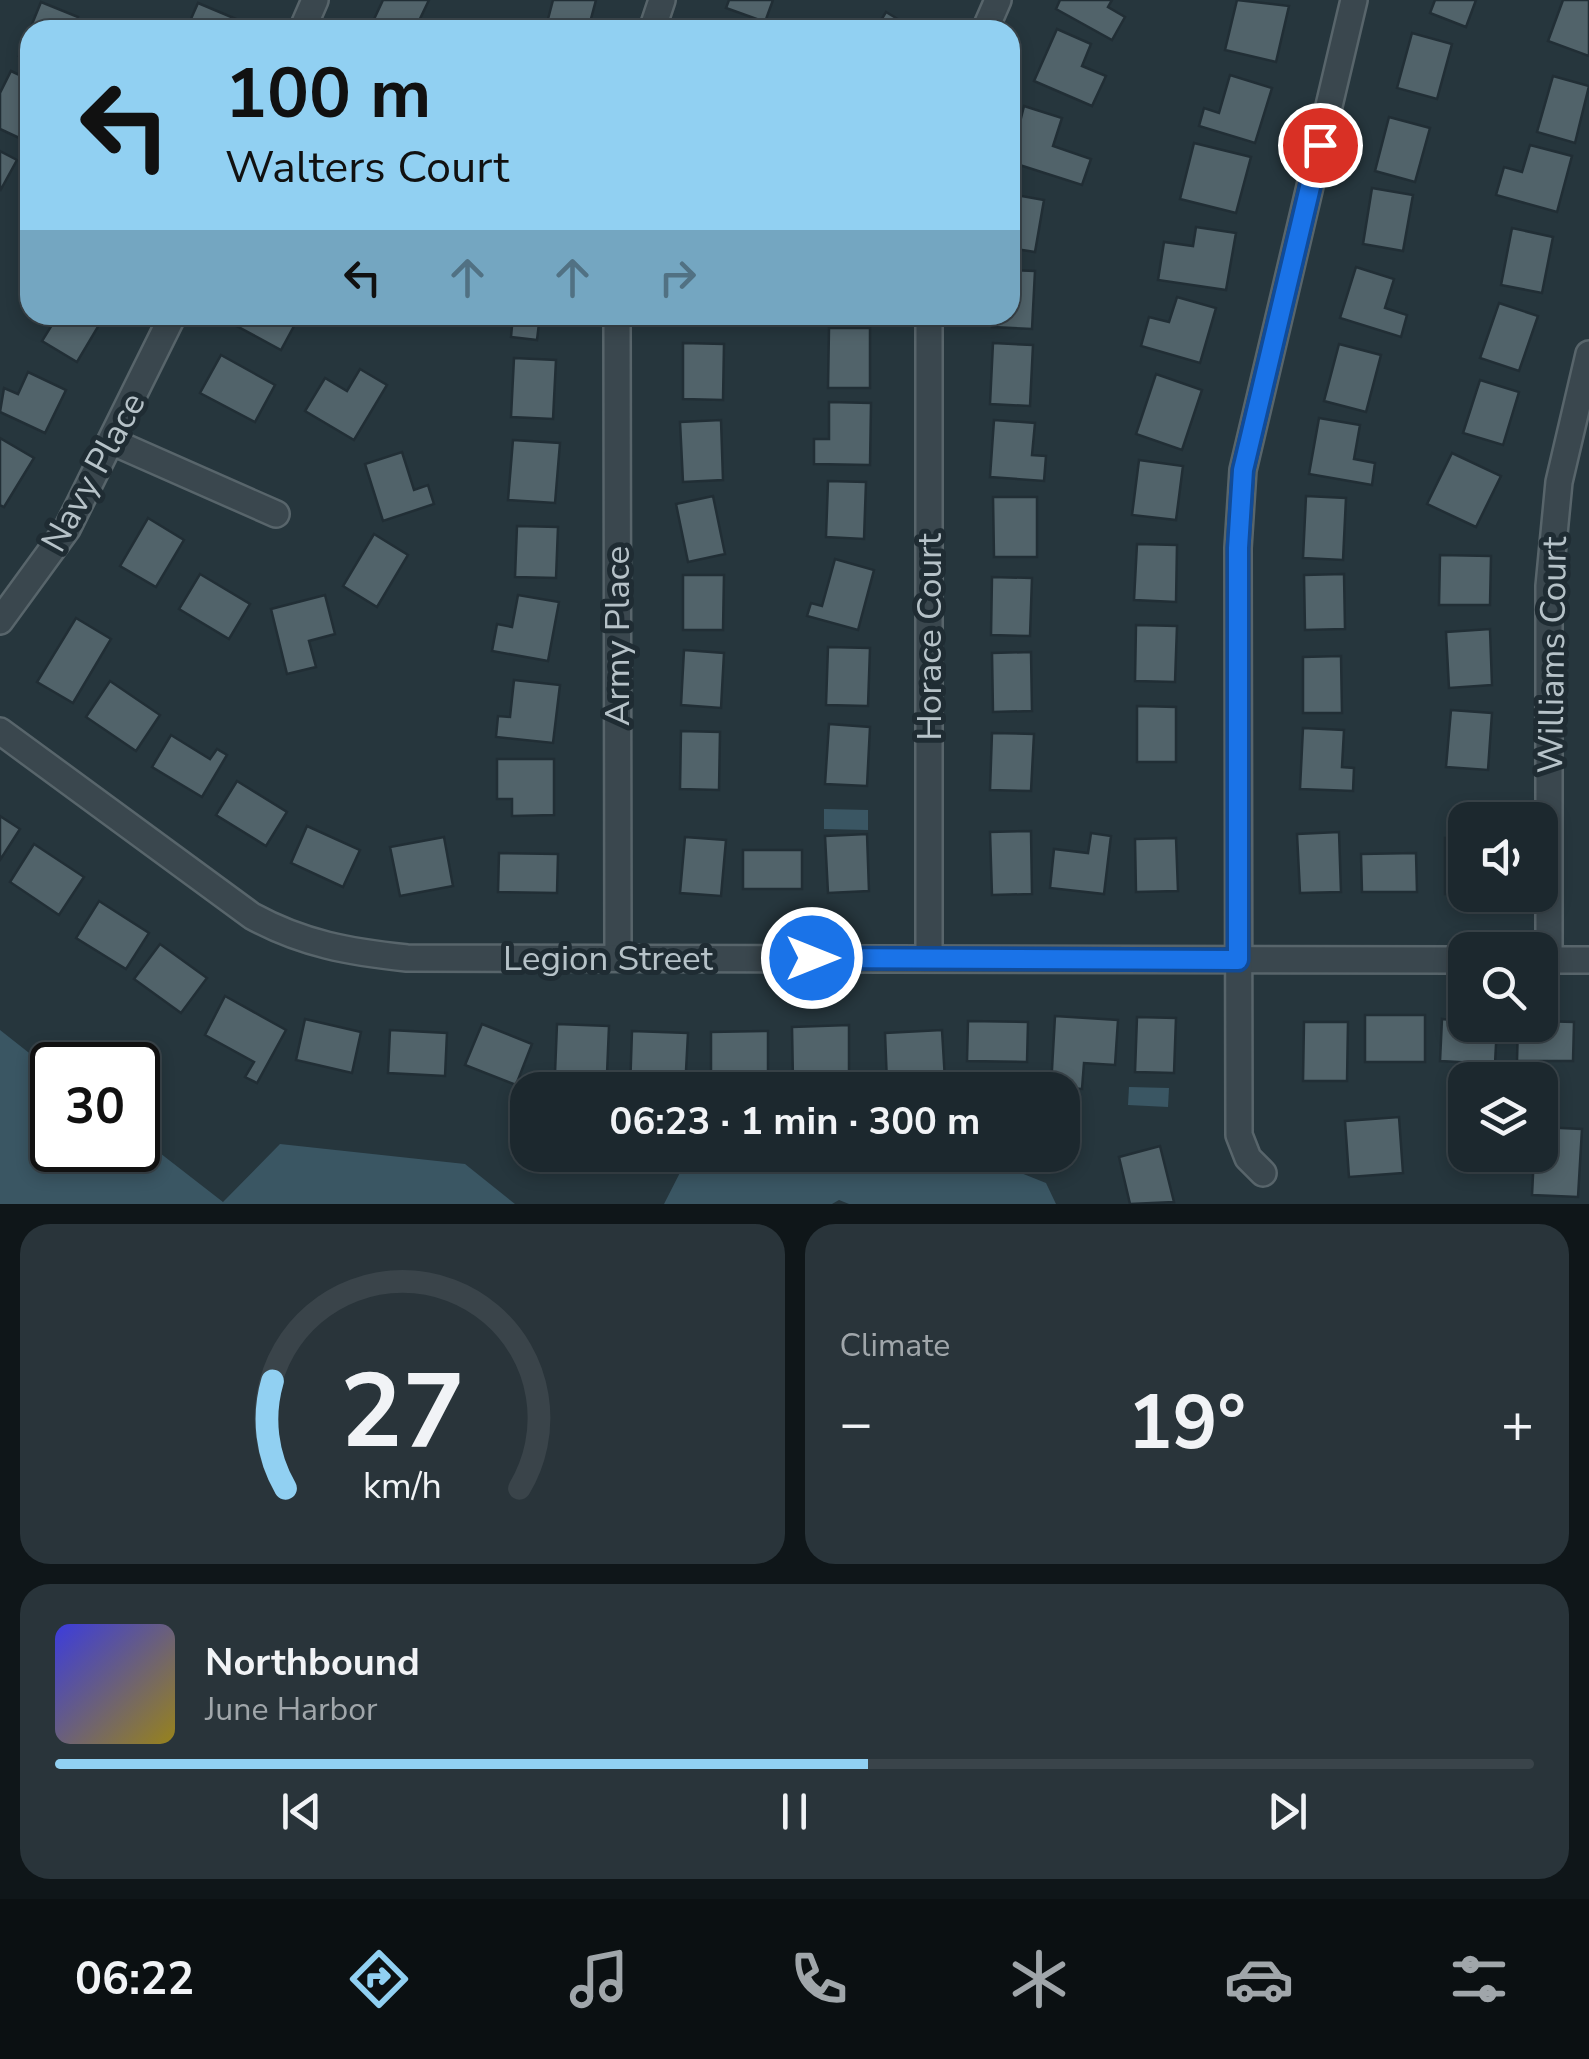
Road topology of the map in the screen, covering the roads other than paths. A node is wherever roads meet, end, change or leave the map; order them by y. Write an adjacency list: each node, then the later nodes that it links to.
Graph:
1 (1354, 0): 13 (street)
2 (168, 325): 6 (street, Navy Place)
3 (617, 325): 11 (street, Army Place)
4 (930, 325): 12 (street, Horace Court)
5 (1589, 354): 10 (street, Williams Court)
6 (112, 442): 7 (street); 8 (street, Navy Place)
7 (276, 514)
8 (0, 621)
9 (0, 730): 11 (street, Legion Street)
10 (1544, 932)
11 (618, 957): 12 (street, Legion Street)
12 (929, 958): 13 (street, Legion Street)
13 (1238, 960): 14 (street, Legion Street); 17 (street)
14 (1448, 960)
15 (1558, 960): 16 (street)
16 (1589, 960)
17 (1263, 1173)

